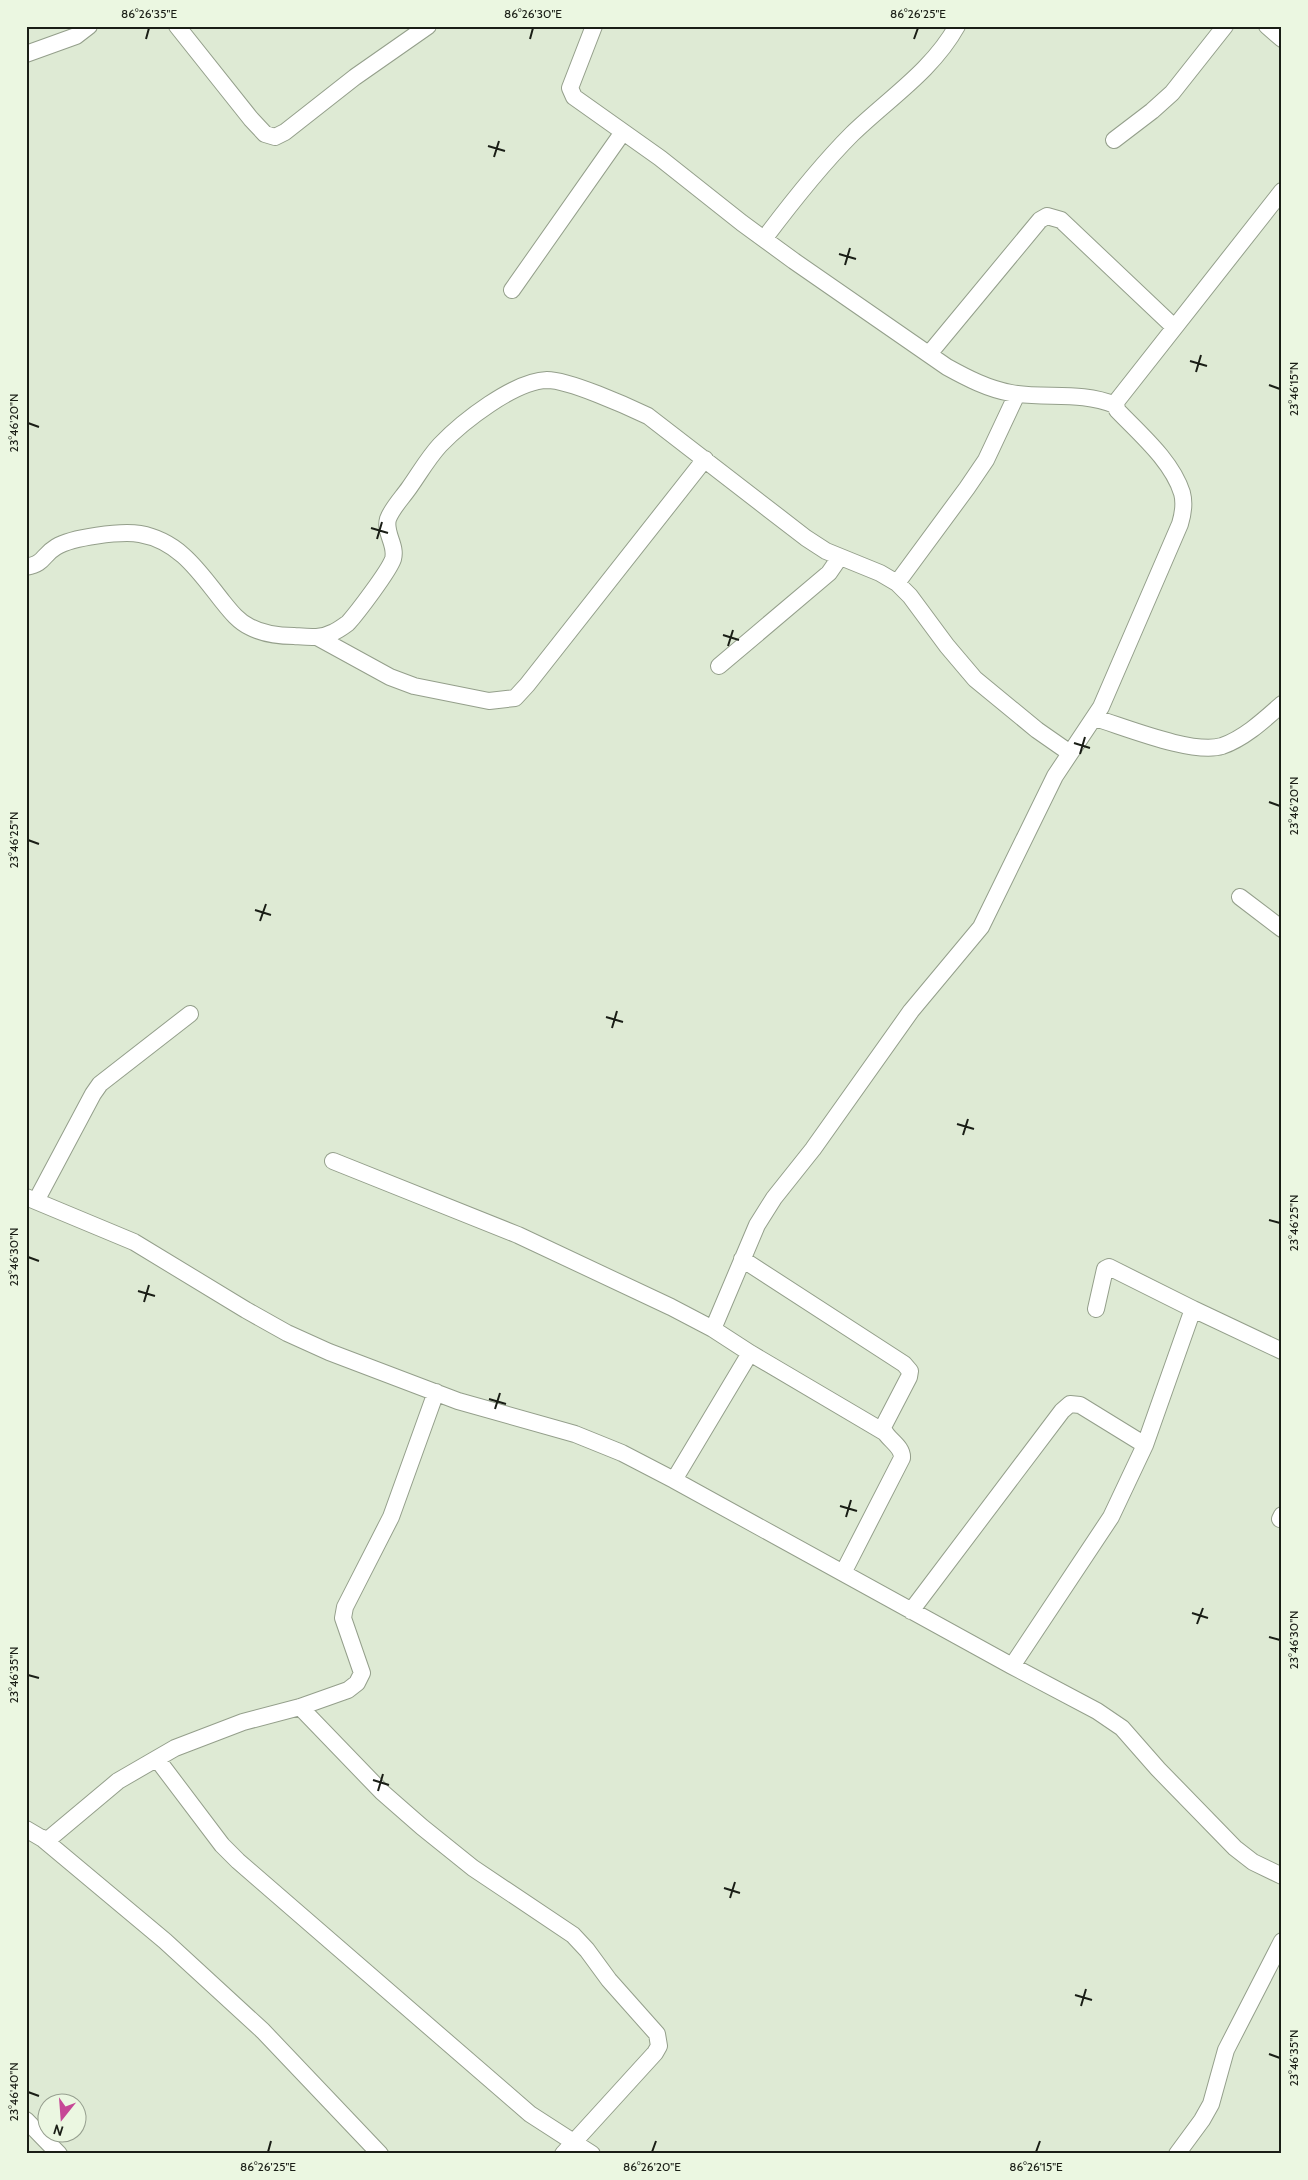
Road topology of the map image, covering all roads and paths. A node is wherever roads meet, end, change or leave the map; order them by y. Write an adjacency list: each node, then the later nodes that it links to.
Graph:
1 (89, 26): 9 (street)
2 (177, 26): 3 (street)
3 (428, 26)
4 (594, 26): 10 (street)
5 (957, 26): 13 (street)
6 (1225, 26): 11 (street)
7 (1267, 26): 8 (street)
8 (1282, 39)
9 (26, 54)
10 (624, 132): 13 (street); 14 (street)
11 (1114, 140)
12 (1282, 191): 15 (street)
13 (764, 239): 16 (street)
14 (512, 290)
15 (1174, 327): 16 (street); 18 (street)
16 (928, 354): 17 (street)
17 (1017, 394): 18 (street); 22 (street)
18 (1115, 405): 26 (street)
19 (705, 459): 20 (street); 23 (street); 23 (street)
20 (840, 557): 22 (street); 24 (street)
21 (26, 567): 23 (street)
22 (897, 583): 27 (street)
23 (317, 638)
24 (719, 666)
25 (1282, 704): 26 (street)
26 (1095, 718): 27 (street)
27 (1070, 752): 33 (street)
28 (1240, 897): 29 (street)
29 (1282, 929)
30 (190, 1014): 32 (street)
31 (332, 1161): 36 (street)
32 (31, 1199): 39 (street)
33 (742, 1259): 36 (street); 40 (street)
34 (1096, 1309): 35 (street)
35 (1193, 1309): 37 (street); 41 (street)
36 (712, 1329): 38 (street)
37 (1282, 1351)
38 (750, 1353): 40 (street); 42 (street)
39 (436, 1392): 42 (street); 46 (street)
40 (884, 1432): 43 (street)
41 (1145, 1445): 44 (street); 45 (street)
42 (674, 1480): 43 (street)
43 (843, 1573): 44 (street)
44 (911, 1611): 45 (street)
45 (1012, 1666): 50 (street)
46 (300, 1707): 47 (street); 53 (street)
47 (157, 1759): 49 (street); 53 (street)
48 (26, 1829): 49 (street)
49 (43, 1839): 55 (street)
50 (1282, 1876)
51 (1282, 1941): 58 (street)
52 (26, 2120): 54 (street)
53 (574, 2142): 56 (street); 57 (street)
54 (59, 2154)
55 (380, 2154)
56 (563, 2154)
57 (592, 2154)
58 (1177, 2154)

